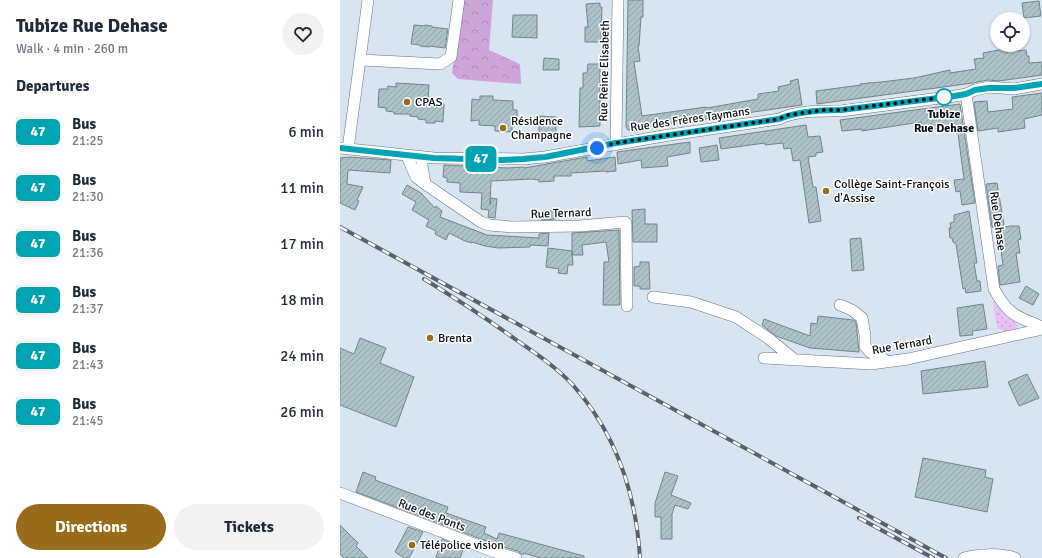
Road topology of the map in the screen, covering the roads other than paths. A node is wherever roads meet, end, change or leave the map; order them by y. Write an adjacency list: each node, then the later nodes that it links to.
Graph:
1 (368, 0): 4 (street)
2 (459, 0): 4 (street)
3 (618, 0): 7 (street, Rue Reine Elisabeth)
4 (361, 60): 8 (street)
5 (1042, 84): 6 (street, Rue des Frères Taymans)
6 (966, 94): 7 (street, Rue des Frères Taymans); 15 (street, Rue Dehase)
7 (616, 143): 10 (street, Rue des Frères Taymans)
8 (344, 148): 9 (street, Rue des Frères Taymans)
9 (407, 156): 10 (street, Rue des Frères Taymans); 11 (street, Rue Ternard)
10 (422, 157): 11 (street)
11 (425, 184): 14 (street, Rue Ternard)
12 (652, 297): 17 (street)
13 (840, 305): 18 (street)
14 (627, 306)
15 (1042, 328): 18 (street, Rue Ternard)
16 (764, 358): 17 (street, Rue Ternard)
17 (795, 360): 18 (street, Rue Ternard)
18 (889, 362)
19 (340, 493): 20 (street, Rue des Ponts)
20 (516, 558)
21 (965, 558): 22 (street)
22 (1015, 558)

